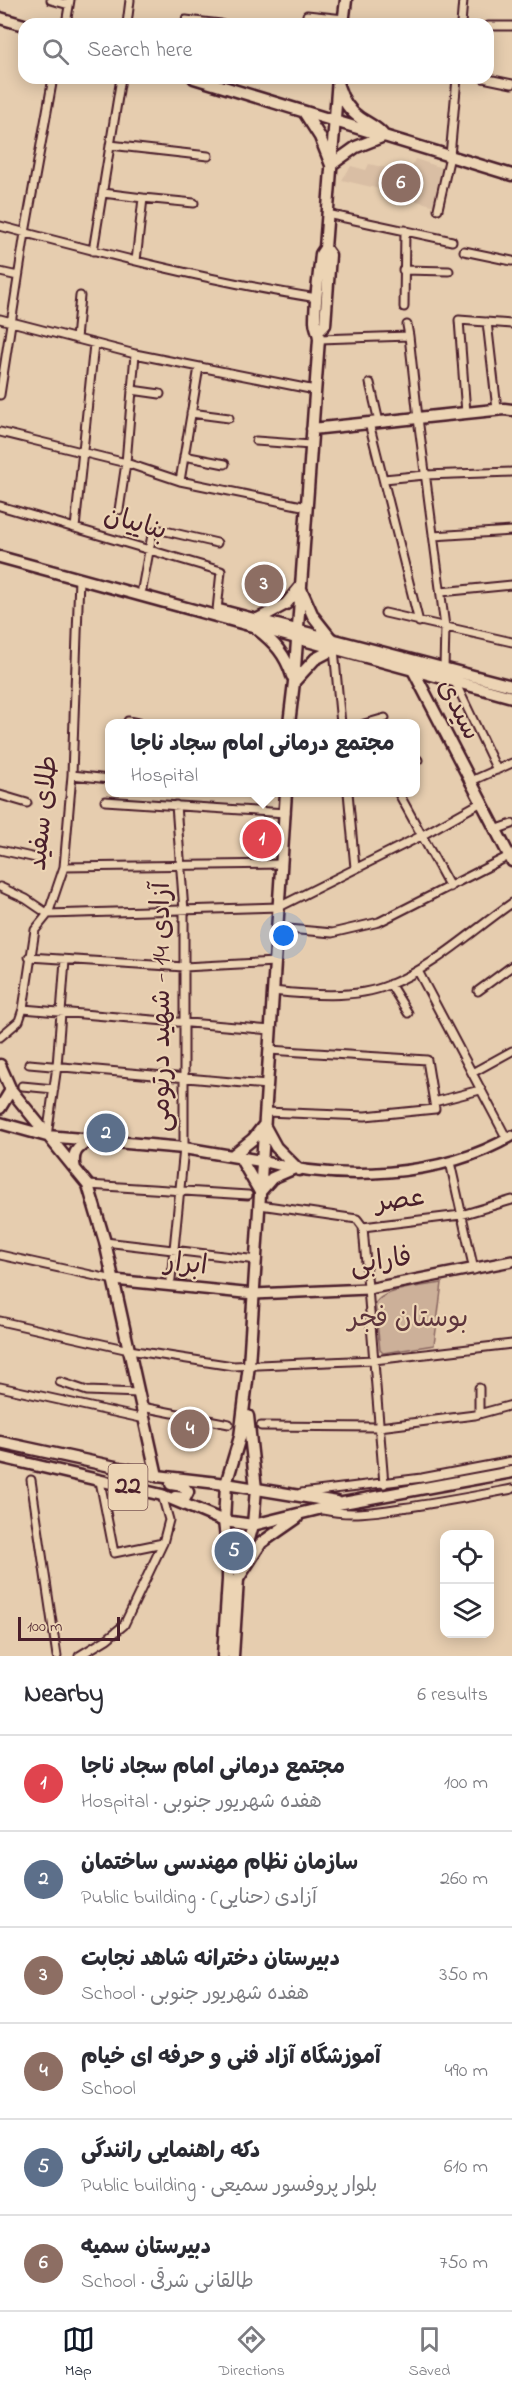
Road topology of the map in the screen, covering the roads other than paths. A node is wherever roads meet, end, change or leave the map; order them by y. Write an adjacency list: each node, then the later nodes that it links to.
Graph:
1 (51, 0): 5 (street)
2 (130, 0): 9 (street)
3 (346, 0): 11 (main road)
4 (463, 0): 12 (street)
5 (70, 2): 8 (street)
6 (307, 15): 10 (street)
7 (0, 18): 13 (main road)
8 (67, 18)
9 (128, 18)
10 (323, 18)
11 (344, 18)
12 (462, 18)
13 (18, 24)
14 (494, 26): 15 (street)
15 (512, 26)
16 (494, 80): 23 (street)
17 (53, 84): 39 (street)
18 (120, 84): 27 (street)
19 (213, 84): 24 (main road)
20 (337, 84): 25 (main road)
21 (338, 84): 26 (main road)
22 (456, 84): 29 (street)
23 (512, 84)
24 (304, 112): 25 (main road); 30 (main road)
25 (334, 121): 26 (main road); 30 (main road)
26 (384, 136): 29 (main road); 30 (main road)
27 (110, 145): 28 (street); 32 (street)
28 (208, 156)
29 (450, 156): 31 (main road); 35 (street)
30 (331, 165): 36 (main road)
31 (512, 175)
32 (103, 193): 33 (street); 42 (street)
33 (143, 198): 34 (street); 44 (street)
34 (194, 204)
35 (438, 209)
36 (327, 214): 38 (street); 41 (main road)
37 (0, 226): 39 (street)
38 (405, 230): 40 (street); 46 (street)
39 (25, 233): 42 (street); 49 (street)
40 (452, 241)
41 (325, 248): 51 (main road); 58 (main road)
42 (93, 251): 44 (street)
43 (464, 251): 45 (street)
44 (136, 261): 51 (street)
45 (512, 261)
46 (403, 270): 47 (street); 52 (street)
47 (449, 271)
48 (0, 272): 49 (street)
49 (18, 276): 54 (street)
50 (80, 296): 60 (street)
51 (317, 298): 58 (main road)
52 (404, 307)
53 (0, 319): 54 (street)
54 (10, 322): 60 (street); 68 (street)
55 (487, 322): 56 (street); 69 (street); 72 (street)
56 (512, 324)
57 (407, 325): 59 (street)
58 (319, 335): 59 (street); 66 (main road)
59 (409, 336): 74 (street)
60 (76, 339): 61 (street)
61 (94, 344): 62 (street); 80 (street)
62 (135, 354): 63 (street); 65 (street)
63 (199, 367): 66 (street); 71 (street)
64 (370, 383): 75 (street)
65 (132, 390): 67 (street); 82 (street)
66 (315, 390): 76 (main road)
67 (160, 394)
68 (0, 395)
69 (497, 409): 70 (main road); 72 (main road)
70 (512, 410)
71 (191, 413): 73 (street); 81 (street)
72 (466, 413): 74 (main road)
73 (230, 418)
74 (418, 418): 75 (main road); 85 (street)
75 (374, 423): 76 (main road); 86 (street)
76 (312, 429): 79 (main road)
77 (0, 432): 80 (street)
78 (256, 441): 79 (street)
79 (311, 445): 89 (main road)
80 (84, 453): 82 (street); 91 (street)
81 (184, 456): 83 (street); 87 (street)
82 (126, 463): 87 (street); 90 (street)
83 (225, 464)
84 (512, 472): 85 (street)
85 (425, 475): 86 (street); 93 (street)
86 (384, 479): 105 (street)
87 (180, 481): 89 (street)
88 (0, 506): 91 (street, بناییان)
89 (307, 507): 100 (main road)
90 (119, 510)
91 (75, 528): 95 (street, بناییان)
92 (512, 531): 93 (street)
93 (433, 536): 102 (street)
94 (217, 543): 95 (street)
95 (149, 550): 101 (street); 103 (street, بناییان)
96 (0, 551): 101 (main road)
97 (0, 557): 98 (main road)
98 (79, 578): 106 (main road); 123 (street, طلای سفید)
99 (512, 585): 102 (street)
100 (300, 587): 106 (main road); 108 (main road); 110 (main road)
101 (142, 589): 103 (main road)
102 (441, 592): 107 (street)
103 (217, 610): 106 (main road)
104 (385, 613): 105 (street)
105 (419, 622): 107 (street)
106 (257, 624): 108 (main road); 113 (main road)
107 (445, 627): 109 (street); 112 (street)
108 (297, 635): 110 (main road); 113 (main road)
109 (512, 642)
110 (333, 644): 111 (main road); 113 (main road); 119 (street)
111 (415, 667): 112 (main road); 125 (main road, سیدی)
112 (436, 670): 114 (main road); 115 (main road)
113 (294, 682): 118 (main road)
114 (455, 682): 116 (main road); 122 (street)
115 (512, 686)
116 (512, 697)
117 (385, 718): 120 (street)
118 (289, 719)
119 (341, 719)
120 (381, 719)
121 (512, 763): 122 (street)
122 (497, 770): 125 (street)
123 (72, 775): 124 (street); 142 (street, طلای سفید)
124 (105, 779)
125 (469, 782): 131 (main road, سیدی)
126 (0, 795): 132 (street)
127 (286, 797): 134 (main road)
128 (350, 797): 144 (street)
129 (401, 797): 137 (street)
130 (105, 801): 133 (street)
131 (480, 802): 136 (main road, سیدی); 137 (street)
132 (27, 803)
133 (176, 805): 134 (street); 143 (street, آزادی 14 - شهید درتومی)
134 (286, 813): 141 (main road)
135 (512, 824): 136 (street)
136 (495, 830): 140 (main road, سیدی)
137 (421, 836): 144 (street); 146 (street)
138 (0, 850): 139 (street)
139 (36, 858)
140 (511, 859): 146 (street)
141 (282, 864): 143 (street); 148 (main road)
142 (64, 867): 143 (street); 150 (street, طلای سفید)
143 (182, 867): 149 (street, آزادی 14 - شهید درتومی)
144 (355, 868): 148 (street)
145 (0, 887): 150 (street)
146 (450, 887): 151 (street)
147 (512, 903): 157 (street)
148 (279, 907): 149 (street); 151 (main road)
149 (184, 911): 150 (street); 156 (street, آزادی 14 - شهید درتومی)
150 (48, 914): 152 (street, طلای سفید)
151 (278, 928): 154 (main road)
152 (29, 957): 153 (street); 161 (street, طلای سفید)
153 (65, 960): 156 (street); 163 (street)
154 (275, 962): 156 (street); 159 (main road)
155 (512, 966): 160 (street)
156 (184, 967): 164 (street, آزادی 14 - شهید درتومی)
157 (418, 971): 158 (street); 172 (street)
158 (390, 984): 159 (street); 162 (street)
159 (273, 991): 165 (main road)
160 (478, 991)
161 (23, 1009): 163 (street); 166 (street)
162 (408, 1013)
163 (61, 1014): 164 (street); 171 (street)
164 (184, 1024): 165 (street); 173 (street, آزادی 14 - شهید درتومی)
165 (271, 1030): 167 (main road)
166 (0, 1037)
167 (269, 1050): 174 (main road); 178 (street)
168 (512, 1051): 172 (street)
169 (29, 1064): 171 (street)
170 (0, 1065): 175 (main road)
171 (57, 1066): 173 (street); 176 (street)
172 (472, 1073): 177 (street)
173 (183, 1078): 174 (street); 186 (street, آزادی 14 - شهید درتومی)
174 (267, 1085): 180 (main road)
175 (16, 1088): 176 (street); 179 (main road); 183 (main road)
176 (54, 1089): 183 (street)
177 (480, 1090): 178 (street); 184 (street)
178 (434, 1102): 180 (street)
179 (0, 1108)
180 (265, 1112): 182 (main road)
181 (0, 1123): 183 (main road)
182 (264, 1125): 187 (main road); 188 (main road); 191 (main road)
183 (47, 1136): 185 (main road); 190 (main road)
184 (509, 1138): 189 (street)
185 (92, 1140): 186 (main road); 190 (main road)
186 (184, 1148): 187 (main road); 193 (street, آزادی 14 - شهید درتومی)
187 (233, 1155): 188 (main road); 194 (main road)
188 (261, 1161): 191 (street); 194 (main road)
189 (450, 1162): 191 (street); 198 (street)
190 (75, 1170): 192 (main road)
191 (296, 1170): 194 (main road)
192 (88, 1185): 193 (street); 200 (main road)
193 (180, 1190): 195 (street); 201 (street, آزادی 14 - شهید درتومی)
194 (260, 1192): 197 (main road)
195 (249, 1195)
196 (512, 1200): 198 (street, عصر)
197 (260, 1205): 199 (street, عصر); 203 (main road)
198 (461, 1215): 199 (street, عصر); 205 (street)
199 (363, 1227): 208 (street)
200 (105, 1242): 201 (street); 207 (main road)
201 (173, 1251): 203 (street); 206 (street, آزادی 14 - شهید درتومی)
202 (0, 1256): 207 (street)
203 (257, 1260): 209 (main road)
204 (512, 1261): 205 (street, فارابی)
205 (474, 1270): 208 (street, فارابی)
206 (171, 1279)
207 (114, 1280): 209 (street, ابرار); 212 (main road)
208 (368, 1290): 209 (street, فارابی); 213 (street)
209 (254, 1294): 214 (main road)
210 (0, 1321): 212 (street)
211 (512, 1344): 213 (street)
212 (129, 1350): 214 (street); 219 (main road)
213 (374, 1360): 214 (street); 226 (street)
214 (249, 1365): 216 (main road)
215 (60, 1382): 219 (street)
216 (247, 1384): 235 (main road); 237 (main road)
217 (0, 1387): 223 (street)
218 (479, 1388): 222 (street)
219 (139, 1393): 221 (main road)
220 (512, 1405): 222 (street)
221 (142, 1407): 223 (main road); 224 (street)
222 (479, 1414): 226 (street)
223 (144, 1419): 232 (main road)
224 (229, 1424)
225 (261, 1426): 226 (street)
226 (379, 1427): 236 (street)
227 (0, 1442): 230 (main road)
228 (0, 1458): 234 (main road, 22)
229 (512, 1461): 236 (street)
230 (101, 1465): 232 (main road); 240 (main road)
231 (512, 1472): 241 (main road, 22)
232 (157, 1476): 235 (main road)
233 (31, 1480): 248 (street)
234 (100, 1481): 240 (main road, 22); 246 (street)
235 (226, 1484): 237 (main road); 244 (main road)
236 (384, 1484): 239 (street)
237 (255, 1489): 239 (main road); 245 (main road)
238 (512, 1489): 242 (street)
239 (291, 1494): 241 (main road)
240 (165, 1496): 244 (main road, 22); 246 (street)
241 (343, 1503): 242 (main road, 22)
242 (317, 1509): 243 (main road, 22)
243 (306, 1512): 245 (main road, 22); 247 (main road)
244 (224, 1521): 245 (main road, 22); 250 (main road)
245 (253, 1525): 247 (main road)
246 (163, 1543): 249 (street)
247 (238, 1579): 251 (main road)
248 (57, 1656)
249 (79, 1656)
250 (223, 1656)
251 (233, 1656)

